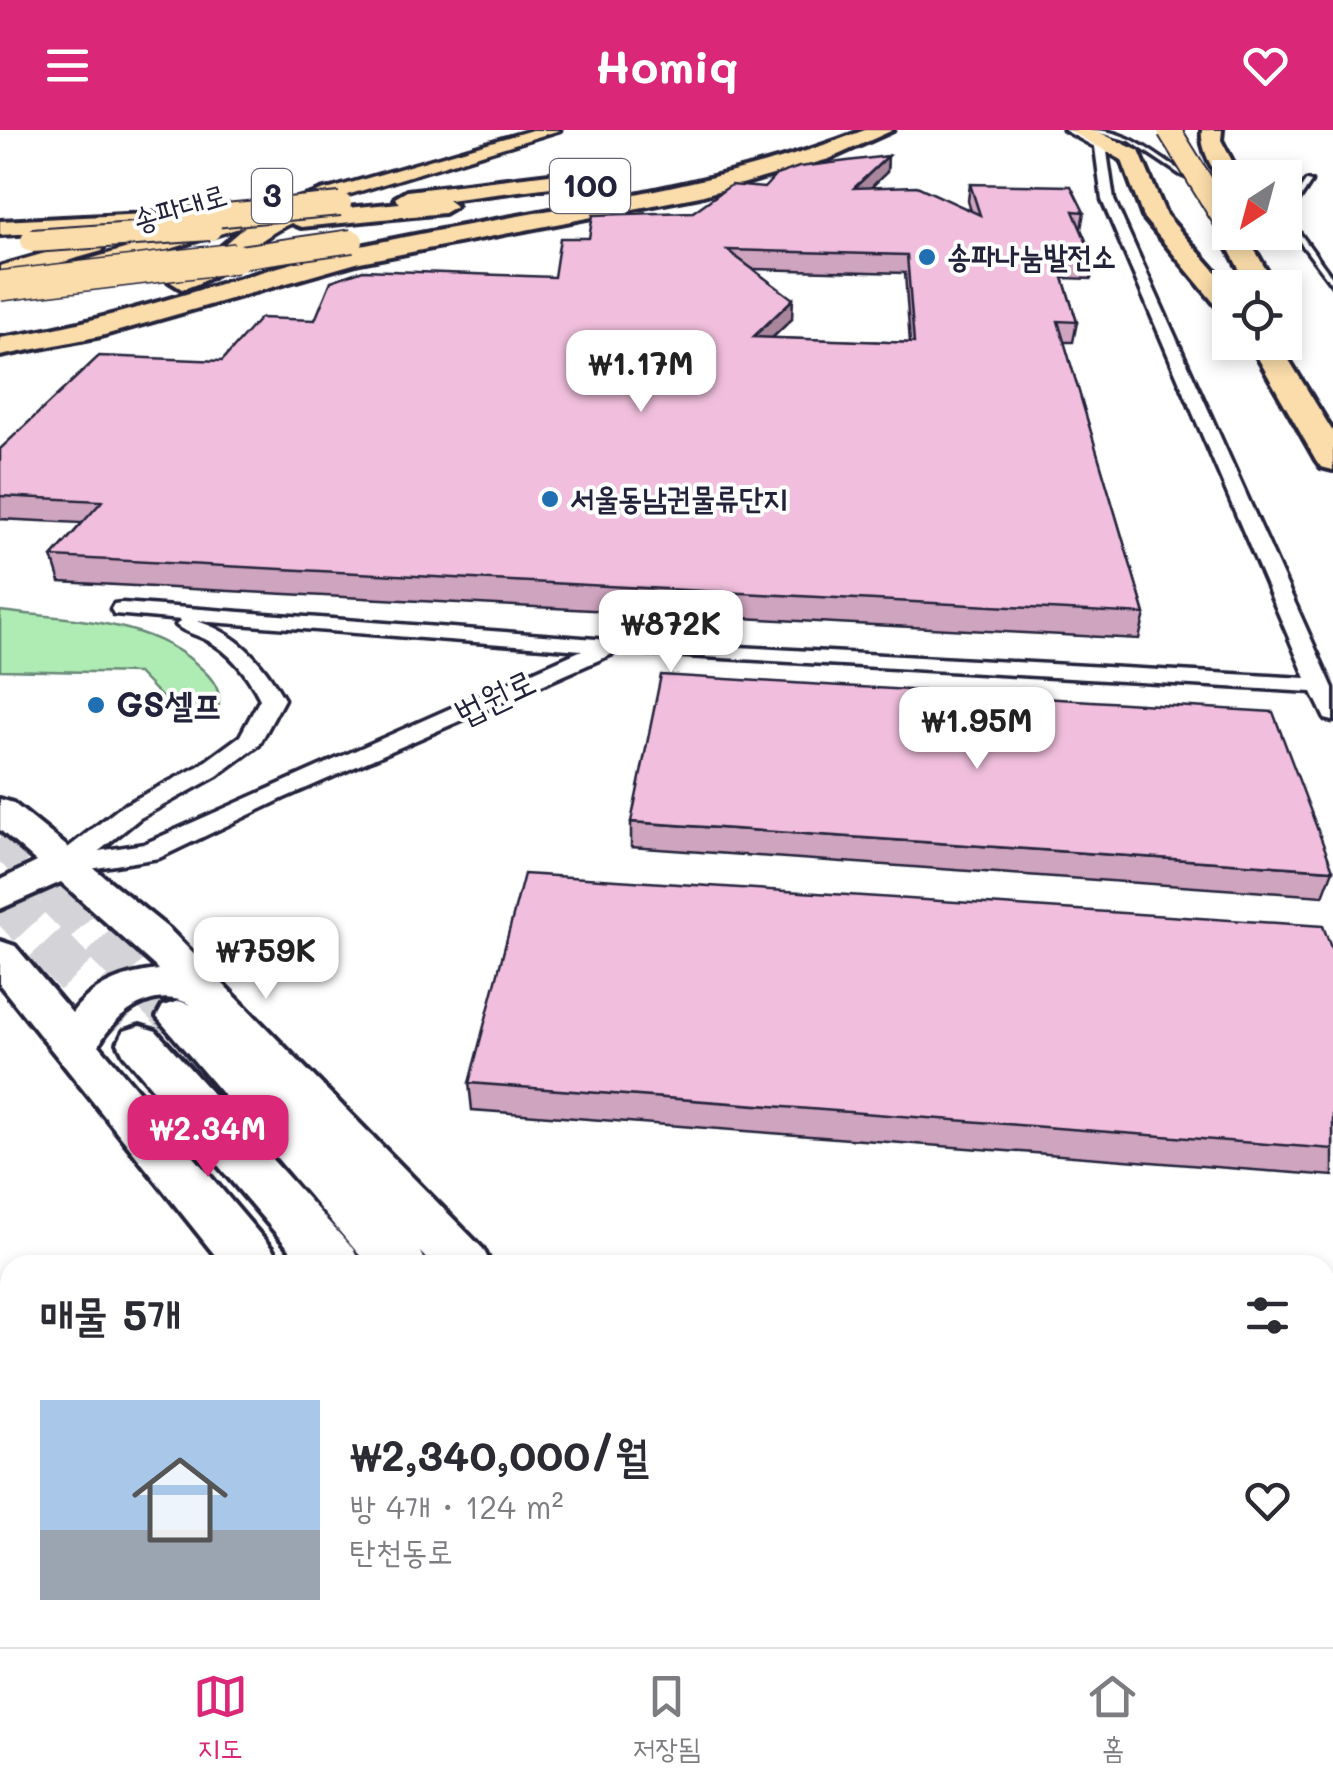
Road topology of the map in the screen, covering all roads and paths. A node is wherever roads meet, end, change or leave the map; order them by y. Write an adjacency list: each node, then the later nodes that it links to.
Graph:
1 (505, 130): 26 (main road, 송파대로 / 3)
2 (550, 130): 16 (main road, 송파대로 / 3)
3 (875, 130): 13 (highway, 100)
4 (883, 130): 13 (highway)
5 (1069, 130): 37 (street)
6 (1078, 130): 27 (highway)
7 (1092, 130): 14 (lane)
8 (1146, 130): 17 (highway)
9 (1169, 130): 18 (highway, bridge)
10 (1212, 130): 11 (highway)
11 (1221, 160)
12 (1308, 182): 15 (lane)
13 (622, 184): 16 (highway, 100); 24 (highway, 100, bridge); 29 (highway, bridge); 31 (highway)
14 (1212, 186)
15 (1302, 191)
16 (342, 197): 20 (highway, 100, bridge); 29 (main road, 송파대로 / 3); 30 (highway)
17 (1183, 199)
18 (1212, 200)
19 (0, 217): 20 (highway)
20 (167, 220): 21 (highway, 100)
21 (0, 228)
22 (1200, 230): 25 (highway)
23 (1302, 241): 28 (lane)
24 (0, 242)
25 (1222, 270)
26 (0, 273)
27 (1212, 283)
28 (1333, 284)
29 (0, 290)
30 (0, 321)
31 (0, 347)
32 (1302, 354): 34 (highway)
33 (1275, 360): 35 (highway)
34 (1333, 404)
35 (1333, 460)
36 (614, 645): 37 (street, 법원로); 40 (street, 법원로); 40 (street)
37 (1320, 686): 38 (street)
38 (1333, 714)
39 (0, 811): 40 (main road)
40 (65, 864): 41 (main road, 법원로); 43 (main road)
41 (0, 896)
42 (0, 956): 44 (main road)
43 (173, 1016): 44 (main road); 46 (main road); 47 (main road); 48 (main road)
44 (76, 1045): 45 (main road)
45 (246, 1255)
46 (328, 1255)
47 (391, 1255)
48 (453, 1255)

